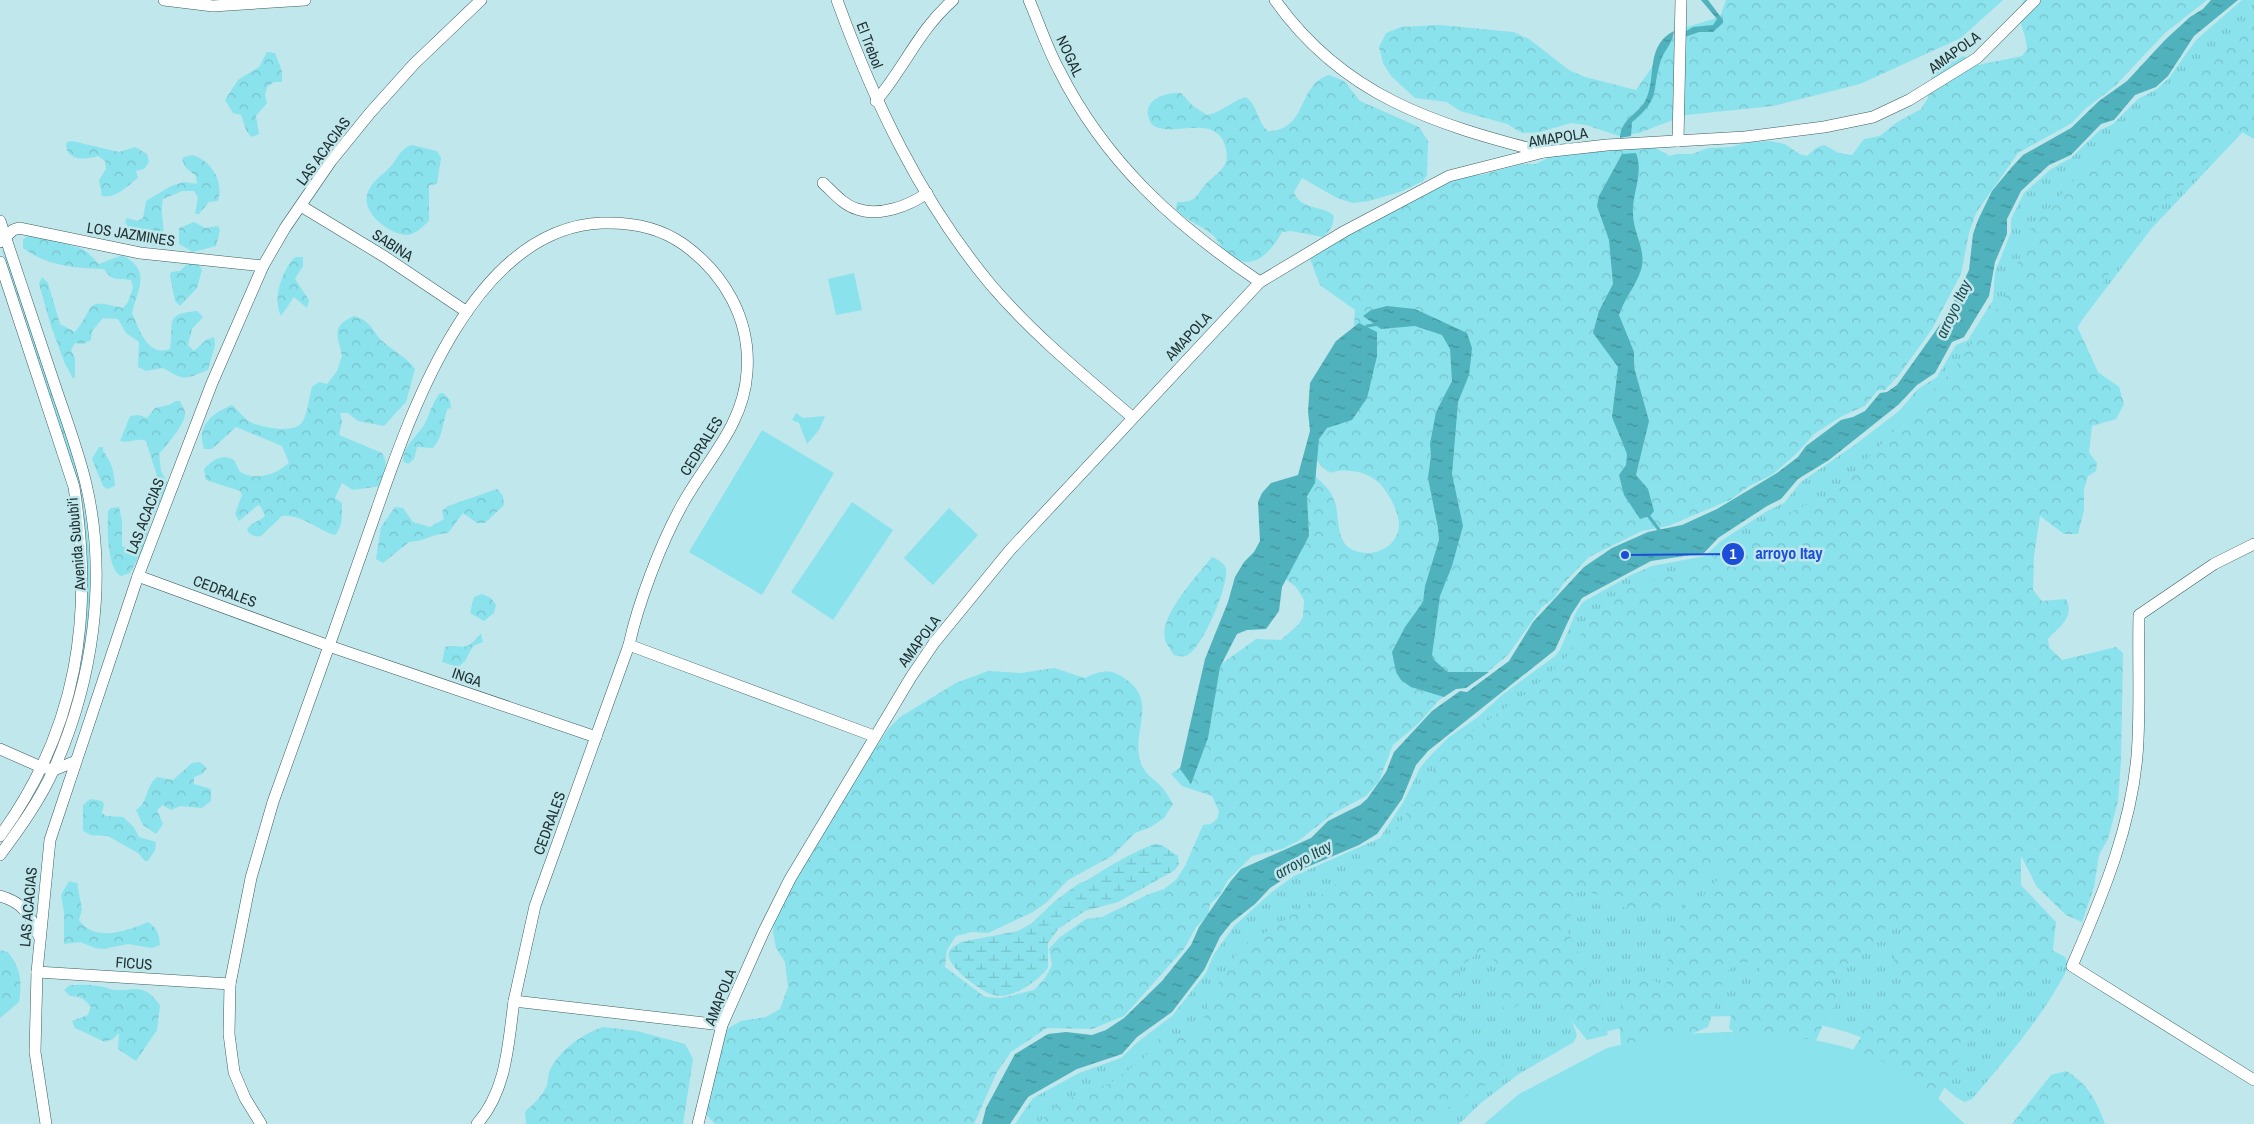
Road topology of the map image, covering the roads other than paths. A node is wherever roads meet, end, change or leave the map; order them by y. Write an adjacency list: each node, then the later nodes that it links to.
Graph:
1 (164, 0): 2 (street)
2 (305, 0)
3 (838, 0): 10 (street, El Trebol)
4 (953, 0): 10 (street)
5 (1029, 0): 20 (street, NOGAL)
6 (1275, 0): 12 (street)
7 (1681, 0): 11 (street)
8 (2035, 0): 11 (street, AMAPOLA)
9 (475, 2): 15 (street, LAS ACACIAS)
10 (876, 101): 14 (street, El Trebol)
11 (1678, 141): 12 (street, AMAPOLA)
12 (1544, 152): 20 (street, AMAPOLA)
13 (823, 183): 14 (street)
14 (927, 194): 22 (street, El Trebol)
15 (302, 206): 19 (street, LAS ACACIAS); 21 (street, SABINA)
16 (0, 221): 17 (street, Avenida Sububi'i)
17 (3, 240): 19 (street, LOS JAZMINES); 32 (street, Avenida Sububi'i)
18 (0, 262): 31 (street, Avenida Sububi'i)
19 (262, 266): 24 (street, LAS ACACIAS)
20 (1260, 282): 22 (street, AMAPOLA)
21 (467, 312): 25 (street, CEDRALES); 26 (street, CEDRALES)
22 (1132, 416): 27 (street, AMAPOLA)
23 (2254, 544): 42 (street)
24 (138, 576): 26 (street, CEDRALES); 30 (street, LAS ACACIAS)
25 (629, 645): 27 (street); 28 (street, CEDRALES)
26 (329, 646): 28 (street, INGA); 39 (street, CEDRALES)
27 (874, 736): 41 (street, AMAPOLA)
28 (596, 737): 40 (street, CEDRALES)
29 (0, 749): 31 (street)
30 (76, 761): 32 (street); 33 (street, LAS ACACIAS)
31 (41, 767): 32 (street); 34 (street, Avenida Sububi'i)
32 (54, 770): 33 (street); 35 (street, Avenida Sububi'i)
33 (68, 786): 37 (street, LAS ACACIAS)
34 (0, 836)
35 (0, 855)
36 (0, 896): 37 (street)
37 (40, 937): 38 (street, LAS ACACIAS)
38 (37, 972): 39 (street, FICUS); 43 (street, LAS ACACIAS)
39 (230, 984): 44 (street, CEDRALES)
40 (514, 1001): 41 (street); 45 (street, CEDRALES)
41 (722, 1025): 46 (street, AMAPOLA)
42 (2254, 1080)
43 (46, 1124)
44 (261, 1124)
45 (477, 1124)
46 (698, 1124)

